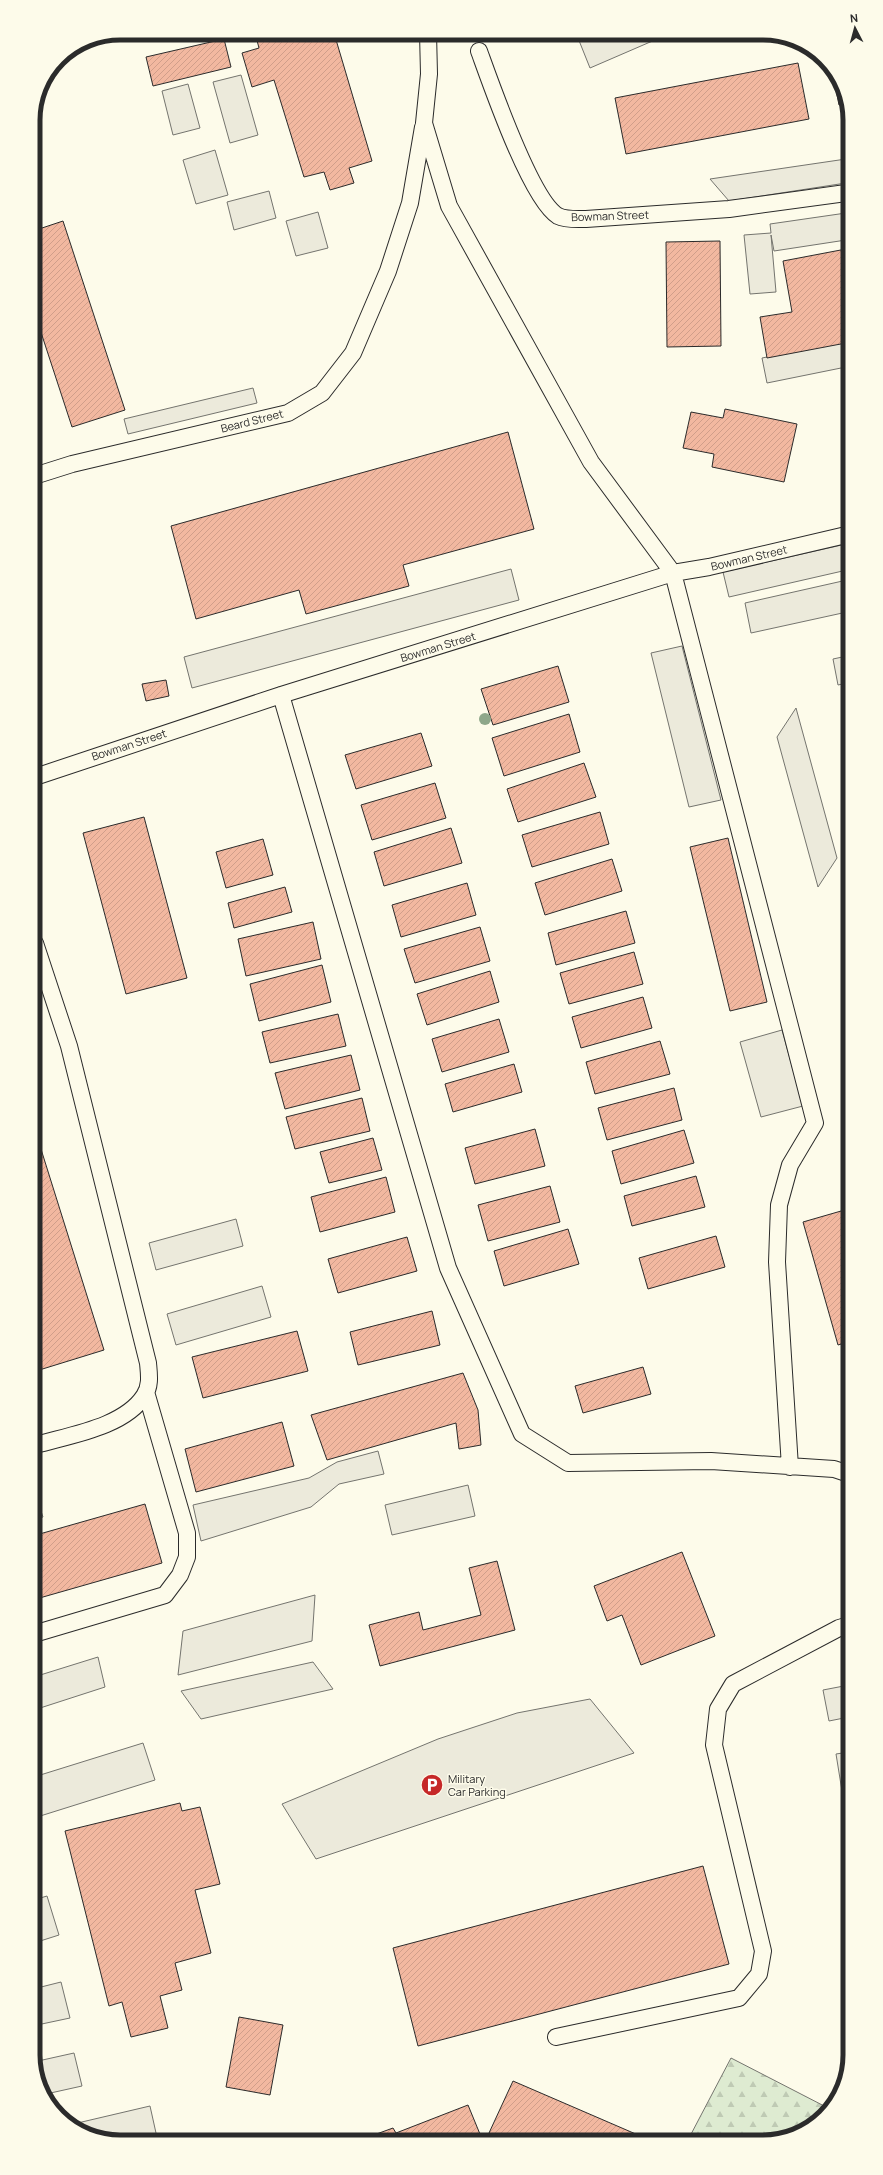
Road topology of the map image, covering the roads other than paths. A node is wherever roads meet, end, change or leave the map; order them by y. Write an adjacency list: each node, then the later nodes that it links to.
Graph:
1 (428, 40): 3 (lane, Beard Street)
2 (479, 51): 4 (lane, Bowman Street)
3 (424, 123): 5 (lane, Beard Street); 7 (lane)
4 (843, 193)
5 (40, 474)
6 (843, 536): 7 (lane, Bowman Street)
7 (673, 573): 8 (lane, Bowman Street); 14 (lane)
8 (281, 695): 9 (lane, Bowman Street); 14 (lane)
9 (40, 775)
10 (40, 973): 11 (lane)
11 (42, 985): 12 (lane)
12 (146, 1392): 13 (lane); 17 (lane)
13 (40, 1444)
14 (790, 1467): 15 (lane)
15 (843, 1472)
16 (843, 1627): 18 (lane)
17 (40, 1632)
18 (556, 2037)

